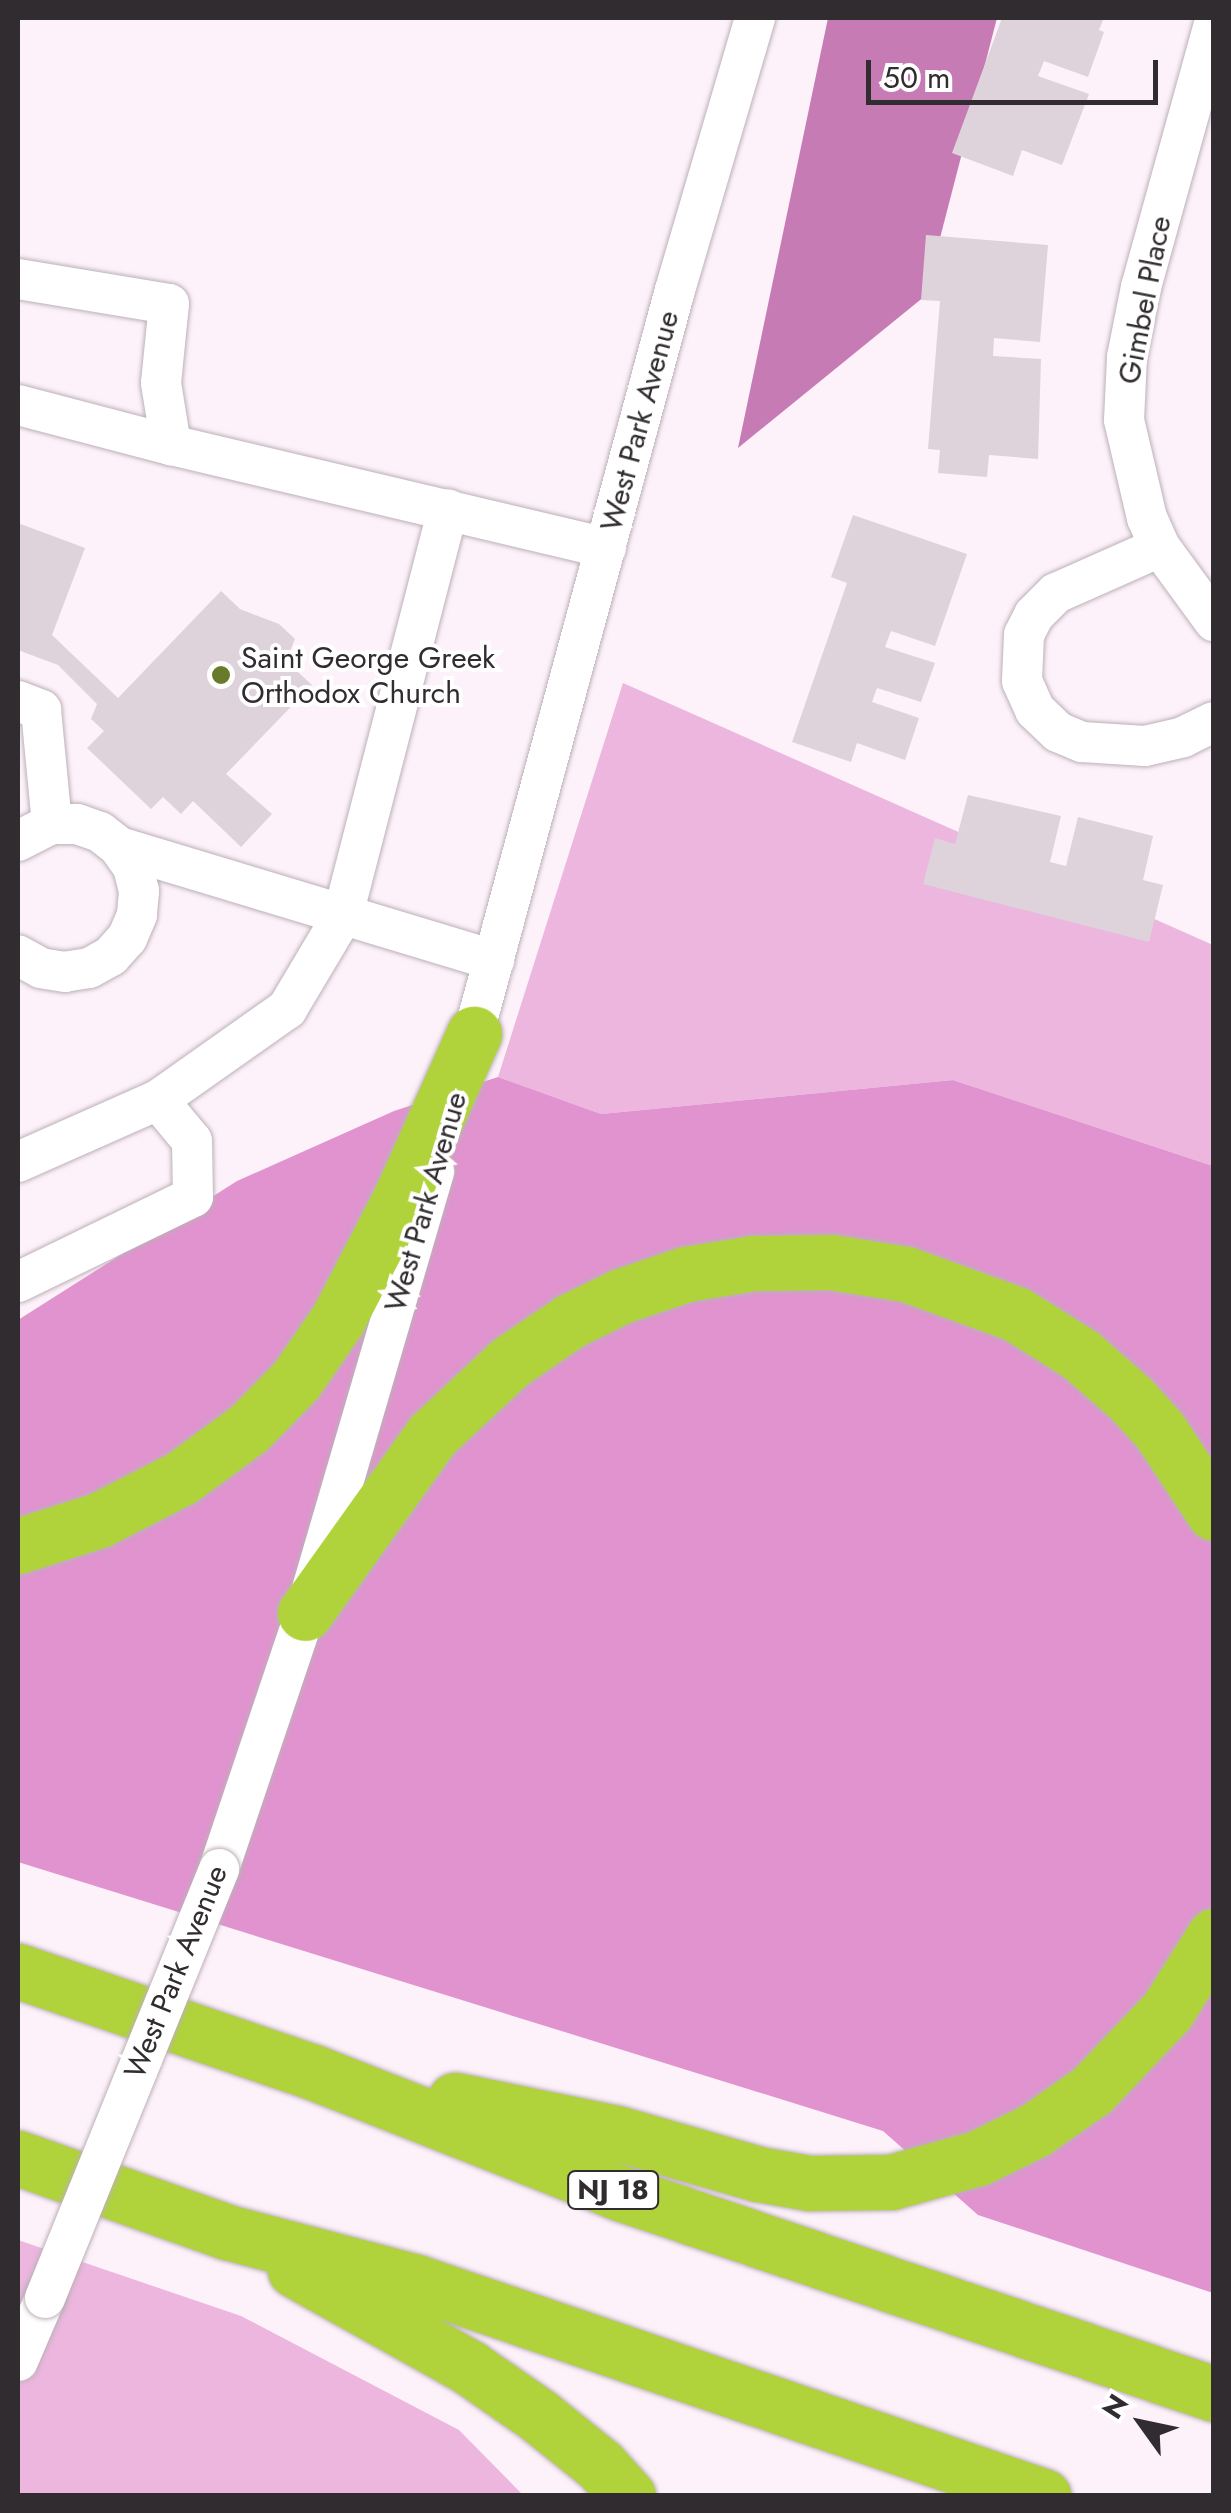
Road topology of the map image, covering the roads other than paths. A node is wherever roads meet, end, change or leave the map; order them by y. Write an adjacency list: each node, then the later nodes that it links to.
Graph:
1 (755, 18): 8 (street, West Park Avenue)
2 (1214, 24): 7 (street, Gimbel Place)
3 (18, 278): 5 (street)
4 (18, 405): 5 (street)
5 (171, 445): 6 (street)
6 (448, 509): 8 (street); 14 (street)
7 (1160, 547): 9 (street, Gimbel Place); 11 (street)
8 (606, 548): 16 (street, West Park Avenue)
9 (1214, 621)
10 (18, 701): 12 (street)
11 (1214, 722)
12 (35, 832): 13 (street)
13 (119, 846): 14 (street); 15 (street)
14 (343, 916): 16 (street); 18 (street)
15 (18, 955)
16 (494, 960): 17 (street, West Park Avenue)
17 (474, 1034): 22 (highway); 23 (street, West Park Avenue)
18 (158, 1100): 19 (street); 20 (street)
19 (18, 1162)
20 (18, 1282)
21 (1214, 1513): 23 (highway)
22 (18, 1546)
23 (305, 1613): 29 (street, West Park Avenue, bridge)
24 (1214, 1936): 26 (highway)
25 (18, 1971): 26 (highway, NJ 18)
26 (314, 2072): 30 (highway, NJ 18)
27 (18, 2158): 28 (highway)
28 (227, 2232): 31 (highway); 32 (highway)
29 (18, 2361)
30 (1214, 2394)
31 (628, 2496)
32 (1043, 2496)

